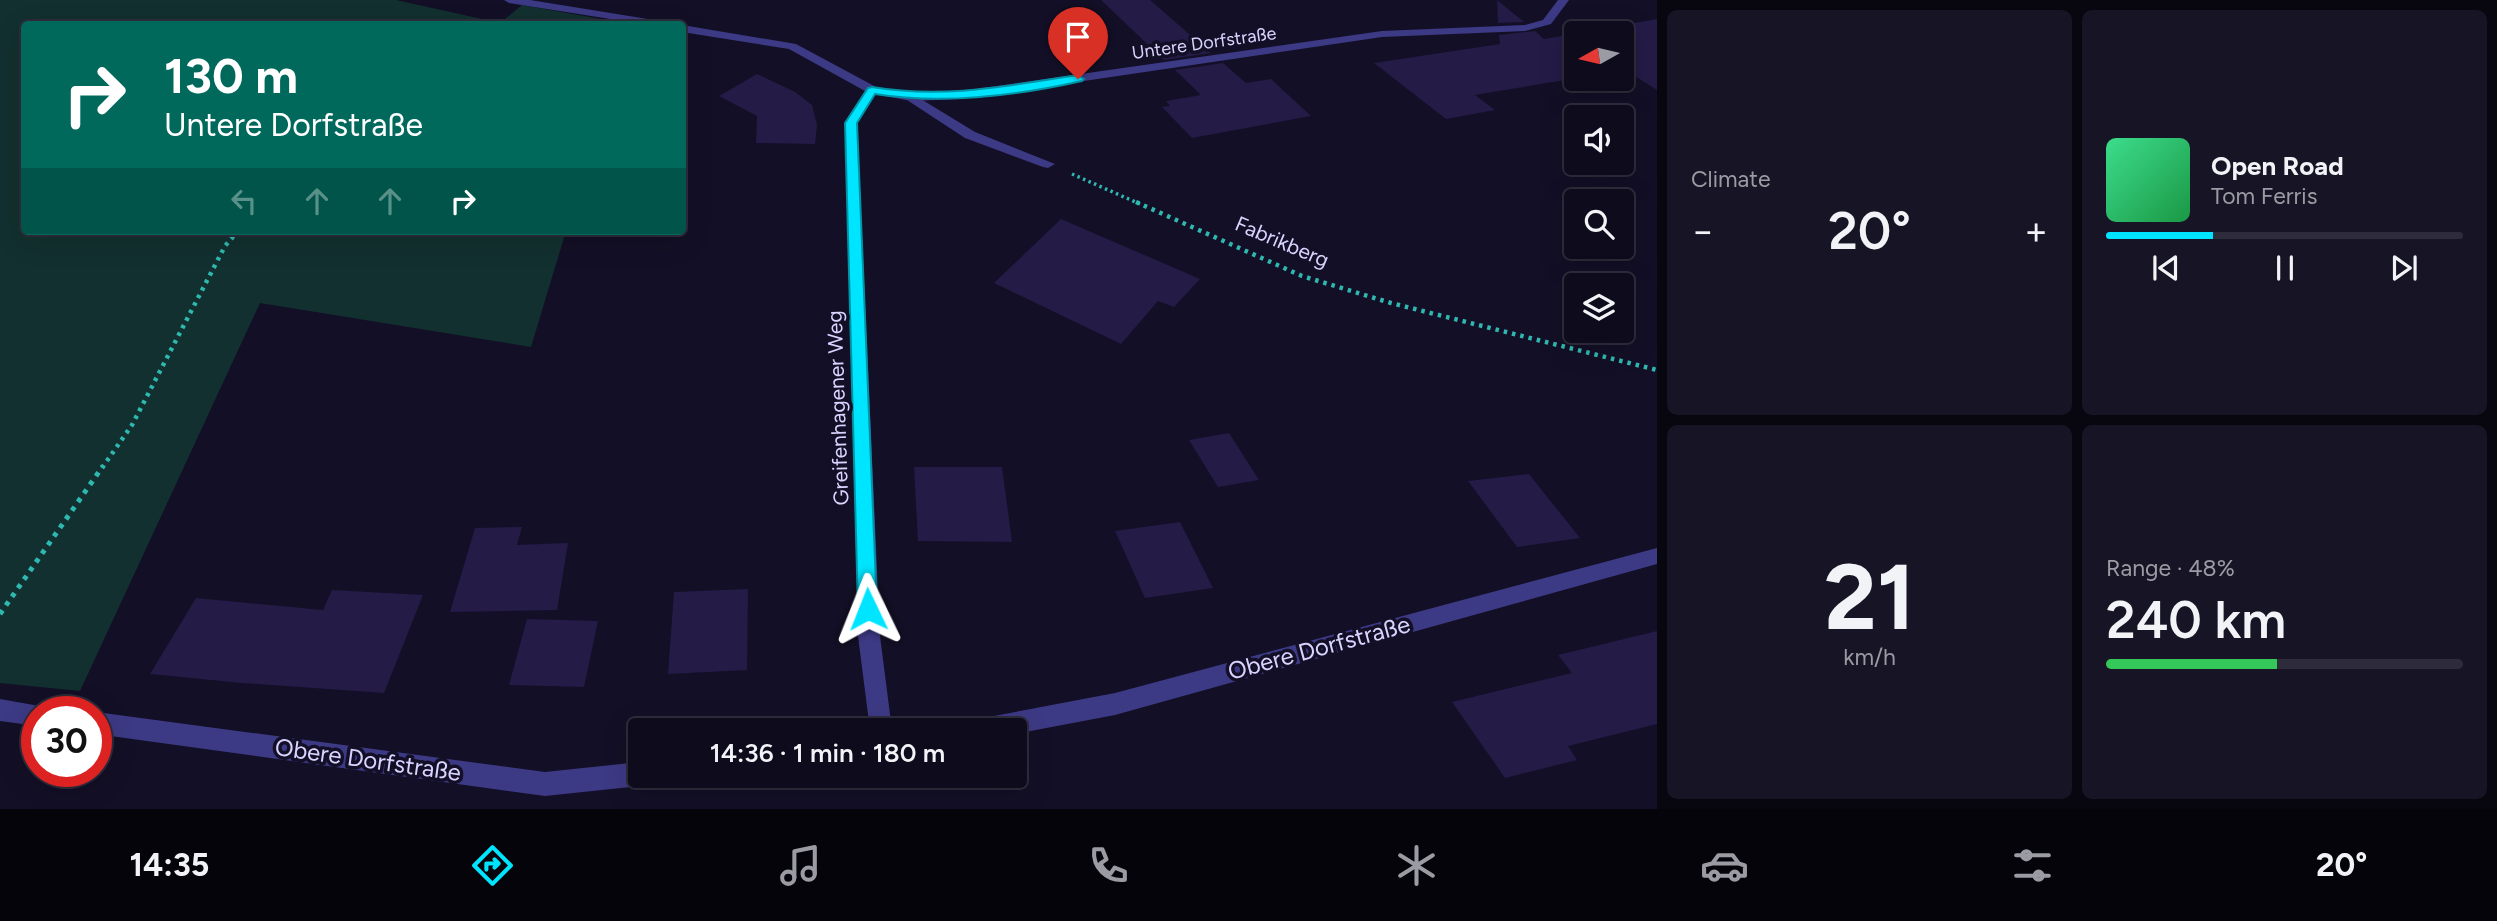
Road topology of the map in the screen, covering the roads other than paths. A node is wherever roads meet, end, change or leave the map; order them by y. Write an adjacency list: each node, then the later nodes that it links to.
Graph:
1 (509, 0): 3 (street)
2 (1564, 0): 6 (street, Untere Dorfstraße)
3 (641, 21)
4 (686, 29): 5 (street, Untere Dorfstraße)
5 (872, 90): 6 (street, Untere Dorfstraße); 11 (street, Greifenhagener Weg)
6 (911, 97): 7 (street)
7 (1048, 164)
8 (1657, 556): 12 (street, Obere Dorfstraße)
9 (0, 710): 10 (street)
10 (21, 713)
11 (879, 718)
12 (1027, 721)
13 (112, 725): 14 (street, Obere Dorfstraße)
14 (628, 775)

